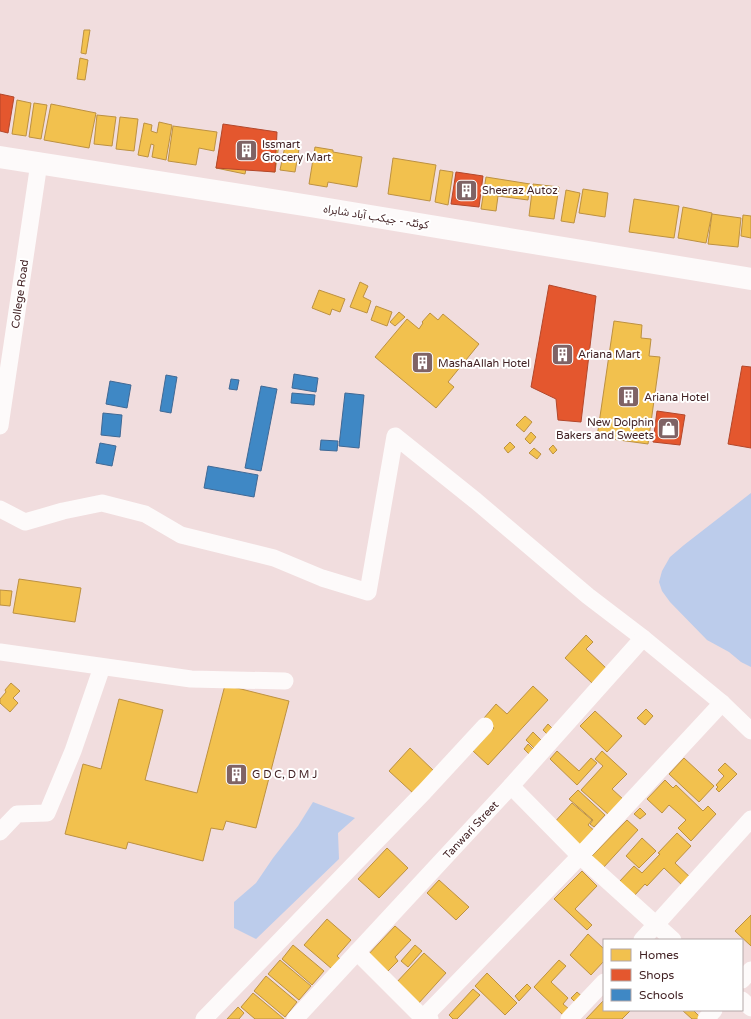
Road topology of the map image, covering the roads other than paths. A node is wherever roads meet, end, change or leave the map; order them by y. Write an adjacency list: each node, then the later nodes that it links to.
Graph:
1 (0, 157): 2 (highway, کوئٹہ - جیکب آباد شاہراہ)
2 (39, 163): 3 (highway, کوئٹہ - جیکب آباد شاہراہ); 4 (street, College Road)
3 (751, 280)
4 (0, 426)
5 (0, 509): 6 (street)
6 (643, 638): 10 (street); 13 (street, Tanwari Street)
7 (0, 652): 8 (street)
8 (102, 667): 9 (street); 15 (street)
9 (285, 681)
10 (722, 703): 11 (street); 16 (street)
11 (748, 723)
12 (486, 726): 27 (street)
13 (511, 786): 16 (street); 20 (street, Tanwari Street)
14 (751, 819): 17 (street)
15 (0, 832)
16 (580, 856): 17 (street); 29 (street)
17 (656, 926): 18 (street); 19 (street)
18 (643, 939)
19 (672, 939)
20 (357, 952): 28 (street, Tanwari Street); 29 (street)
21 (751, 970): 22 (street)
22 (743, 979)
23 (603, 983): 30 (street)
24 (743, 1001): 25 (street)
25 (751, 1008)
26 (713, 1011): 31 (street)
27 (204, 1019)
28 (295, 1019)
29 (425, 1019)
30 (569, 1019)
31 (706, 1019)

